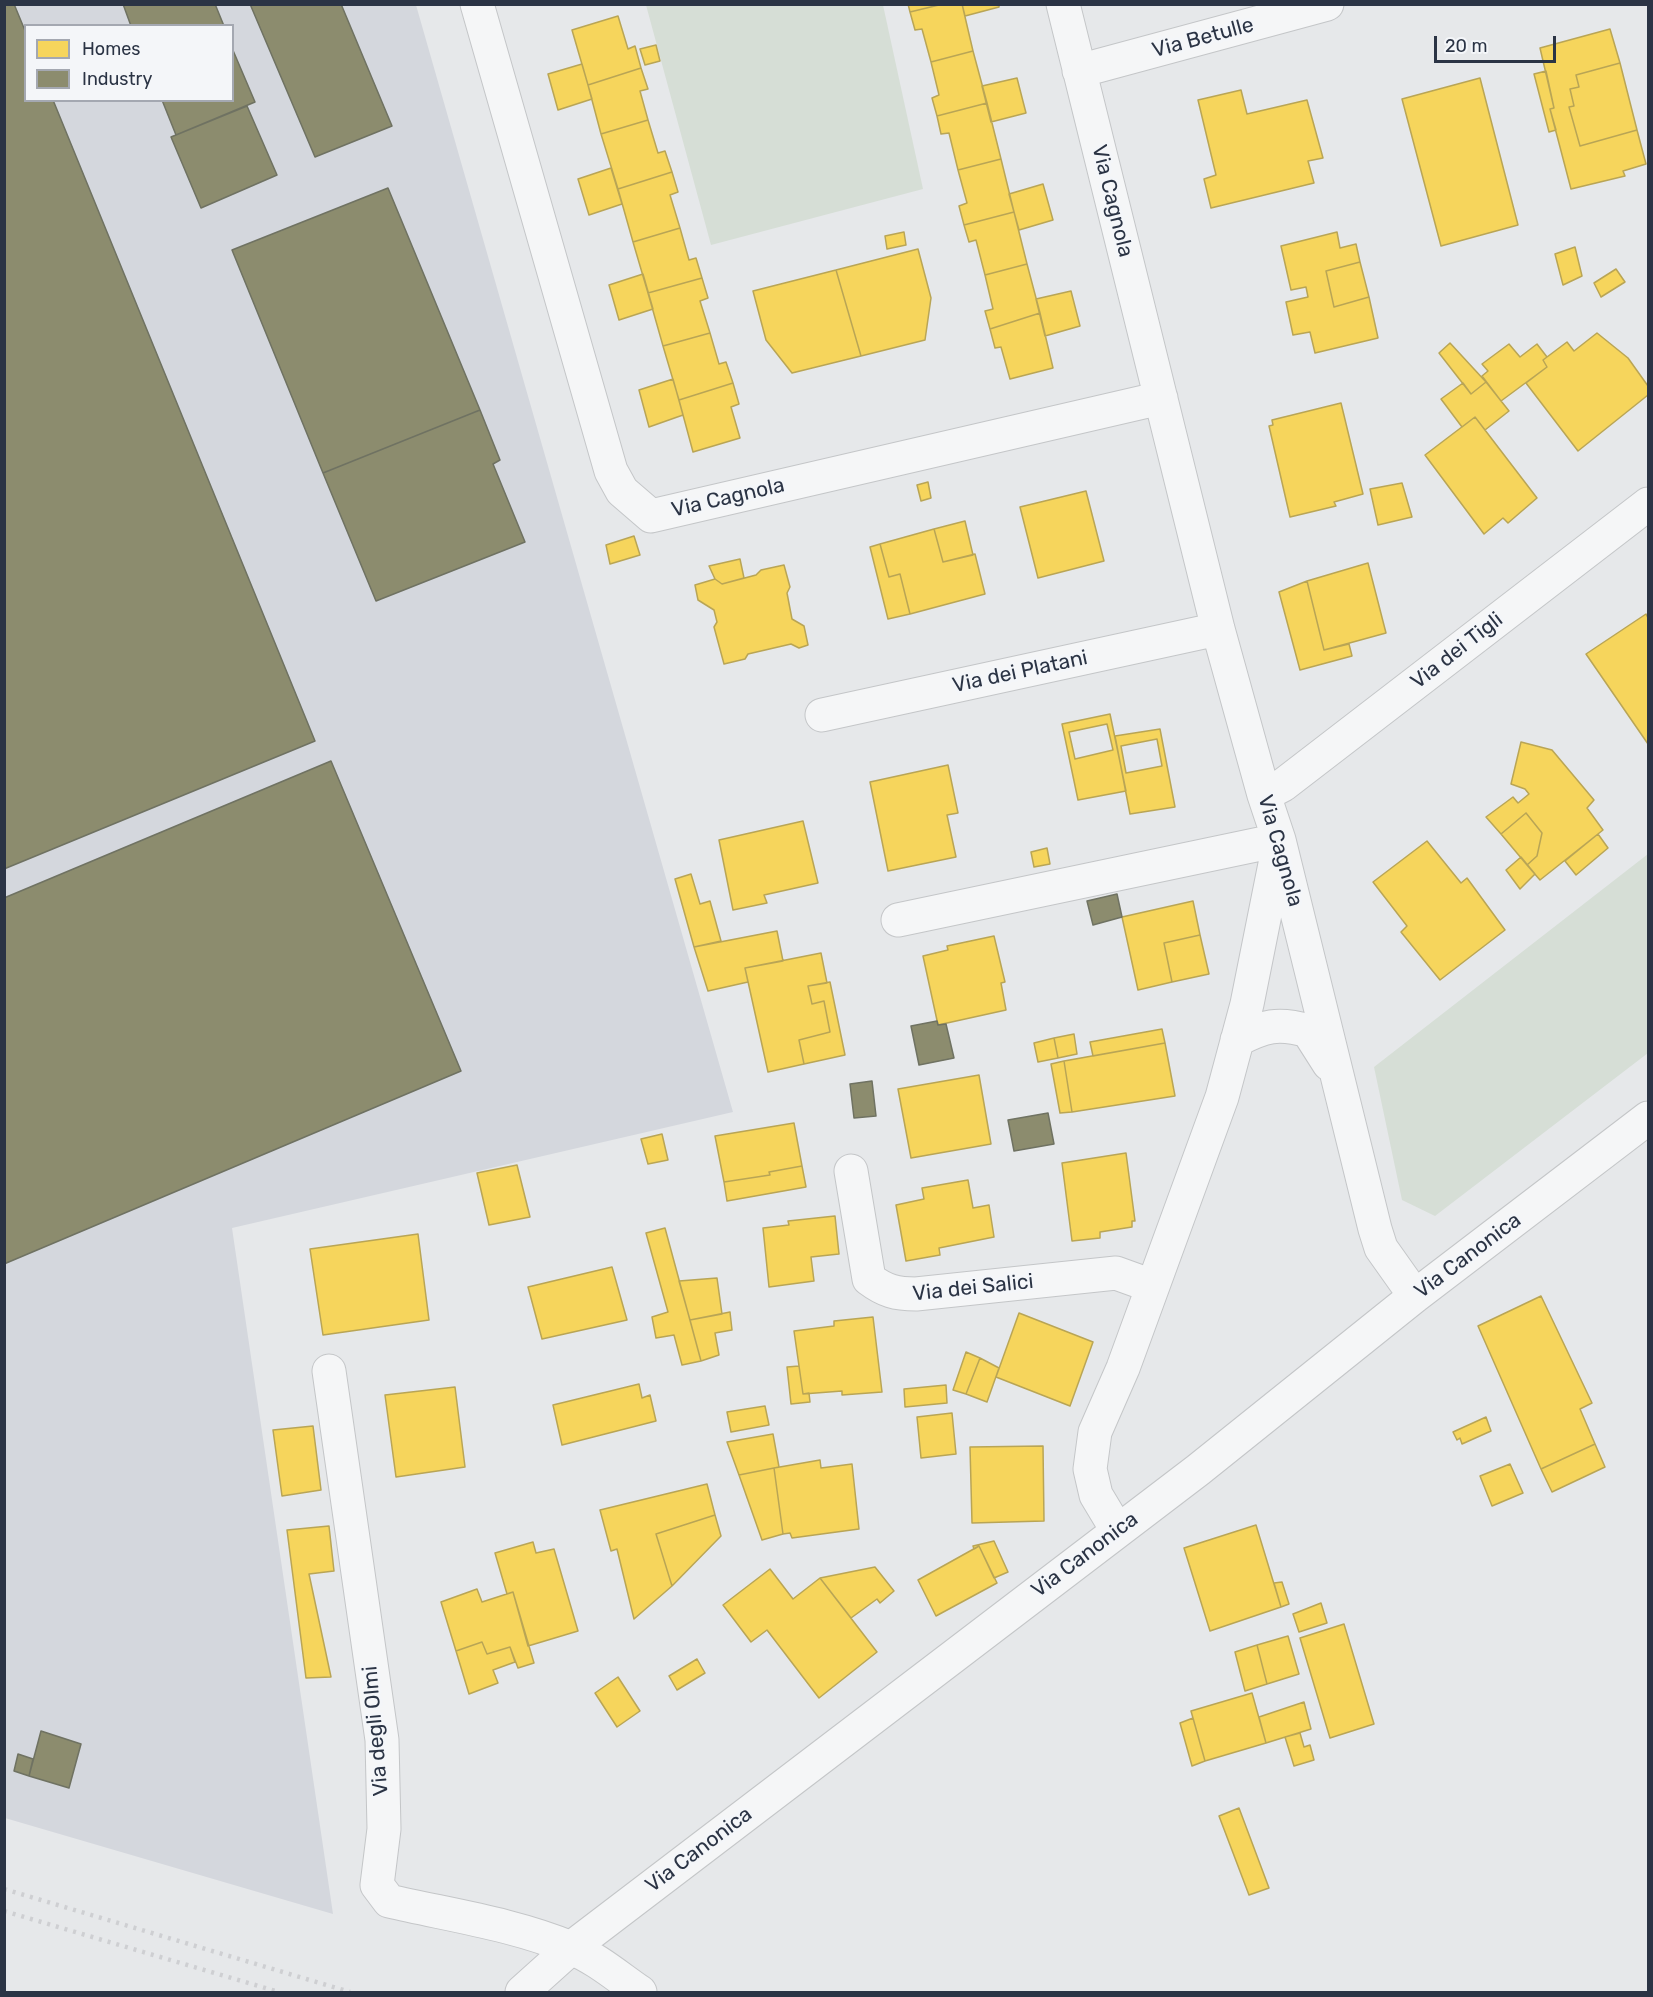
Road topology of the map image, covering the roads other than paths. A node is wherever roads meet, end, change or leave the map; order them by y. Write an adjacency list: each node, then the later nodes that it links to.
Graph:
1 (477, 4): 5 (street, Via Cagnola)
2 (1063, 4): 4 (street, Via Cagnola)
3 (1327, 4): 4 (street, Via Betulle)
4 (1079, 71): 5 (street, Via Cagnola)
5 (1161, 398): 7 (street, Via Cagnola)
6 (1648, 504): 9 (street, Via dei Tigli)
7 (1218, 629): 8 (street, Via dei Platani); 9 (street, Via Cagnola)
8 (822, 715)
9 (1264, 795): 10 (street, Via Cagnola)
10 (1279, 840): 11 (street); 12 (street); 13 (street, Via Cagnola)
11 (898, 920)
12 (1237, 1041): 13 (street); 16 (street)
13 (1338, 1081): 17 (street, Via Cagnola)
14 (1648, 1118): 17 (street, Via Canonica)
15 (851, 1170): 16 (street, Via dei Salici)
16 (1152, 1286): 19 (street)
17 (1415, 1296): 19 (street, Via Canonica)
18 (328, 1371): 20 (street, Via degli Olmi)
19 (1117, 1530): 20 (street, Via Canonica)
20 (571, 1948): 21 (street, Via Canonica); 22 (street, Via degli Olmi)
21 (522, 1992)
22 (640, 1992)

